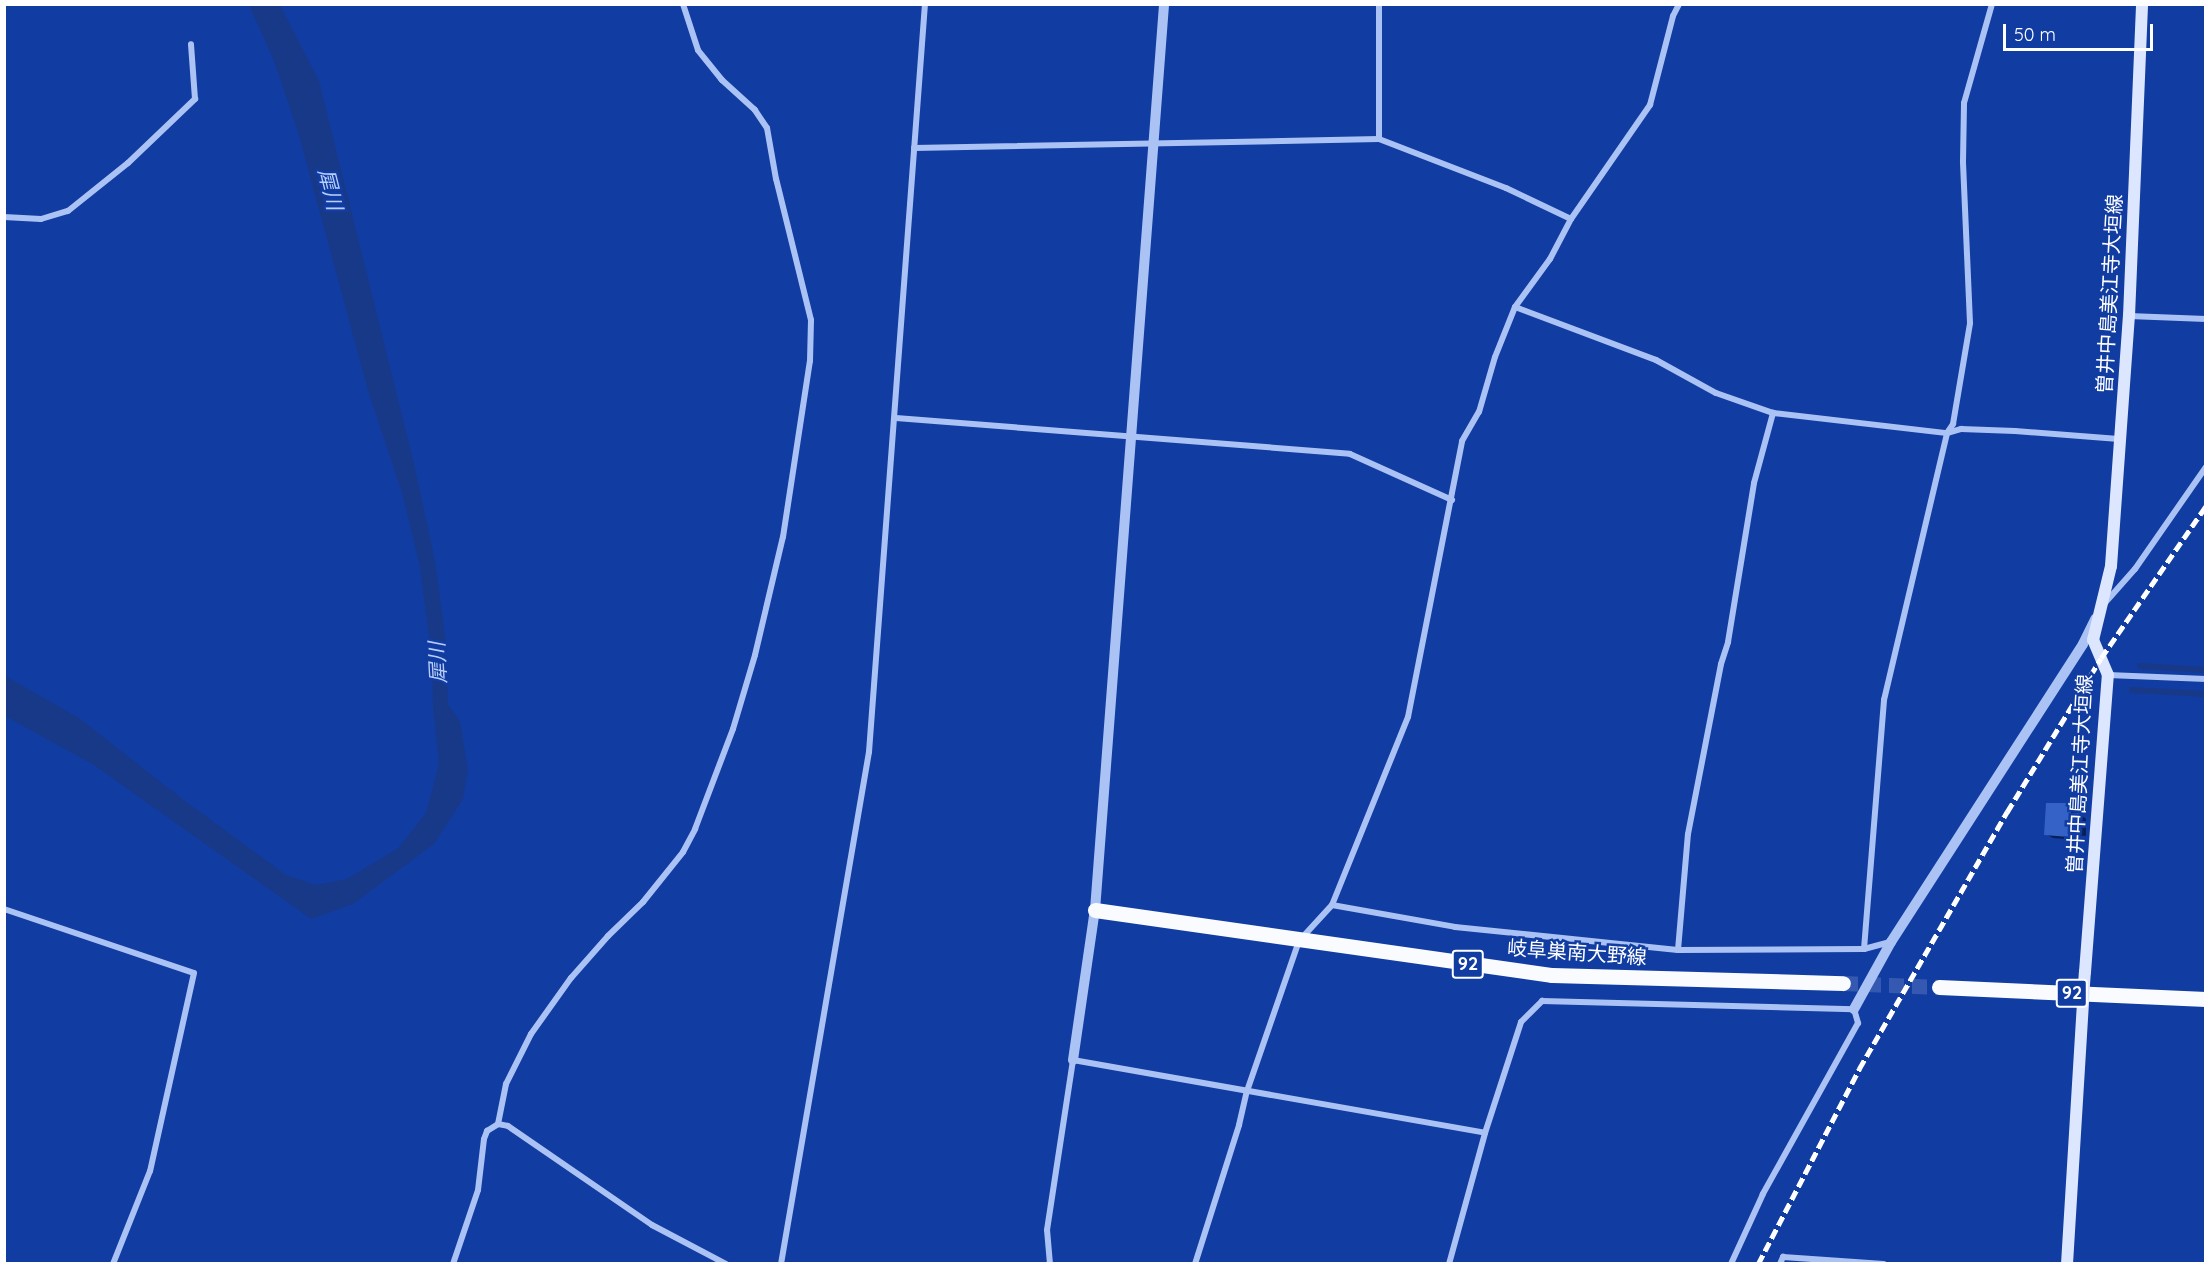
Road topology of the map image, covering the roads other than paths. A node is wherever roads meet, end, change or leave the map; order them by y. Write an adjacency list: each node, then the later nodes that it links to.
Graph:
1 (683, 4): 40 (street)
2 (925, 4): 11 (street)
3 (1164, 4): 10 (street)
4 (1379, 4): 9 (street)
5 (1679, 4): 13 (street)
6 (1992, 4): 19 (street)
7 (2142, 4): 15 (main road, 曽井中島美江寺大垣線)
8 (191, 44): 12 (street)
9 (1379, 140): 10 (street); 13 (street)
10 (1153, 142): 11 (street); 20 (street)
11 (914, 148): 18 (street)
12 (4, 217)
13 (1571, 219): 14 (street)
14 (1515, 307): 17 (street); 23 (street)
15 (2129, 316): 16 (street); 21 (main road, 曽井中島美江寺大垣線)
16 (2205, 319)
17 (1773, 413): 19 (street); 33 (street)
18 (896, 418): 20 (street); 45 (street)
19 (1947, 433): 21 (street); 32 (street)
20 (1130, 438): 23 (street); 29 (street)
21 (2119, 439): 24 (main road, 曽井中島美江寺大垣線)
22 (2205, 467): 24 (street)
23 (1452, 500): 27 (street)
24 (2099, 610): 25 (main road, 曽井中島美江寺大垣線); 31 (street)
25 (2108, 675): 26 (street); 52 (main road, 曽井中島美江寺大垣線, bridge)
26 (2205, 680)
27 (1332, 905): 30 (street); 33 (street)
28 (4, 909): 42 (street)
29 (1095, 910): 30 (main road, 岐阜巣南大野線 / 92); 38 (street)
30 (1299, 940): 34 (main road, 岐阜巣南大野線 / 92); 39 (street)
31 (1891, 942): 32 (street); 37 (street)
32 (1864, 949): 33 (street)
33 (1678, 950)
34 (1843, 983)
35 (1939, 987): 36 (main road, 92)
36 (2205, 999)
37 (1854, 1009): 41 (street); 49 (street)
38 (1073, 1060): 39 (street); 46 (street)
39 (1247, 1091): 41 (street); 47 (street)
40 (498, 1124): 43 (street); 44 (street)
41 (1485, 1133): 48 (street)
42 (113, 1263)
43 (453, 1263)
44 (726, 1263)
45 (781, 1263)
46 (1050, 1263)
47 (1195, 1263)
48 (1449, 1263)
49 (1731, 1263)
50 (1779, 1263): 51 (street)
51 (1884, 1263)
52 (2067, 1263)

